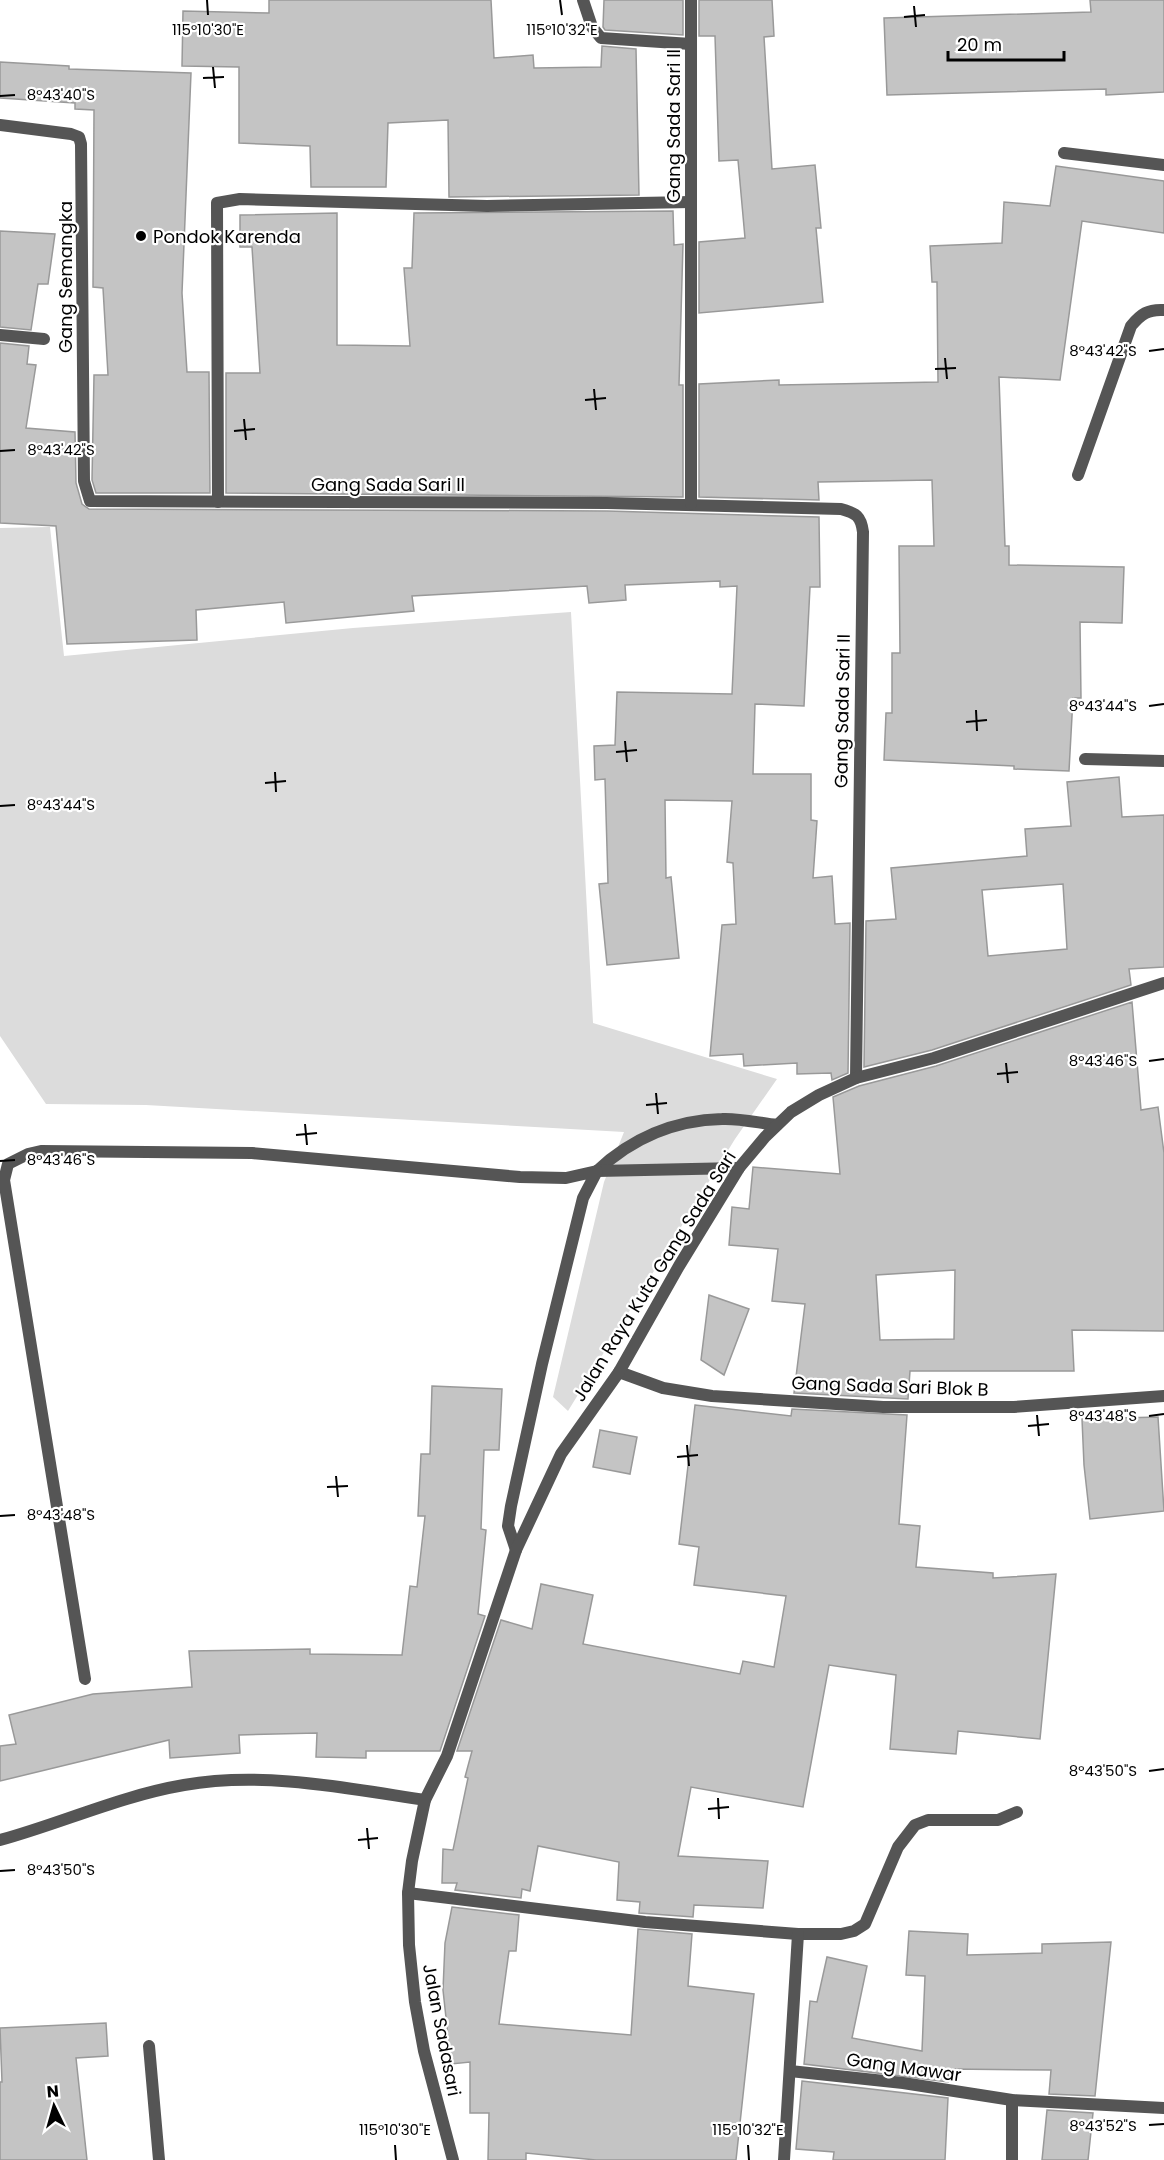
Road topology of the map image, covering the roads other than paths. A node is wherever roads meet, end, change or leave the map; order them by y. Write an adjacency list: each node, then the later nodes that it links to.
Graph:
1 (583, 0): 3 (street)
2 (691, 0): 3 (street, Gang Sada Sari II)
3 (691, 44): 7 (street, Gang Sada Sari II)
4 (0, 125): 12 (street, Gang Semangka)
5 (1064, 153): 6 (street)
6 (1164, 165)
7 (691, 202): 13 (street); 14 (street, Gang Sada Sari II)
8 (1164, 310): 11 (street)
9 (0, 335): 10 (street)
10 (44, 339)
11 (1078, 475)
12 (87, 498): 13 (street, Gang Sada Sari II)
13 (218, 501): 14 (street, Gang Sada Sari II)
14 (691, 504): 18 (street, Gang Sada Sari II)
15 (1085, 759): 16 (street)
16 (1164, 761)
17 (1164, 983): 18 (street, Jalan Raya Kuta Gang Sada Sari)
18 (856, 1078): 19 (street, Jalan Raya Kuta Gang Sada Sari)
19 (777, 1125): 20 (street, Jalan Raya Kuta Gang Sada Sari); 21 (street)
20 (739, 1168): 21 (street); 22 (street, Jalan Raya Kuta Gang Sada Sari)
21 (597, 1171): 24 (street); 25 (street)
22 (619, 1372): 23 (street, Gang Sada Sari Blok B); 24 (street, Jalan Raya Kuta Gang Sada Sari)
23 (1164, 1396)
24 (516, 1550): 26 (street, Jalan Raya Kuta Gang Sada Sari)
25 (85, 1679)
26 (425, 1800): 28 (street); 29 (street, Jalan Sadasari)
27 (1017, 1812): 30 (street)
28 (0, 1840)
29 (408, 1893): 30 (street); 36 (street, Jalan Sadasari)
30 (798, 1934): 32 (street)
31 (149, 2046): 35 (street)
32 (790, 2071): 33 (street, Gang Mawar); 37 (street)
33 (1012, 2100): 34 (street, Gang Mawar); 38 (street)
34 (1164, 2108)
35 (159, 2160)
36 (453, 2160)
37 (784, 2160)
38 (1012, 2160)

